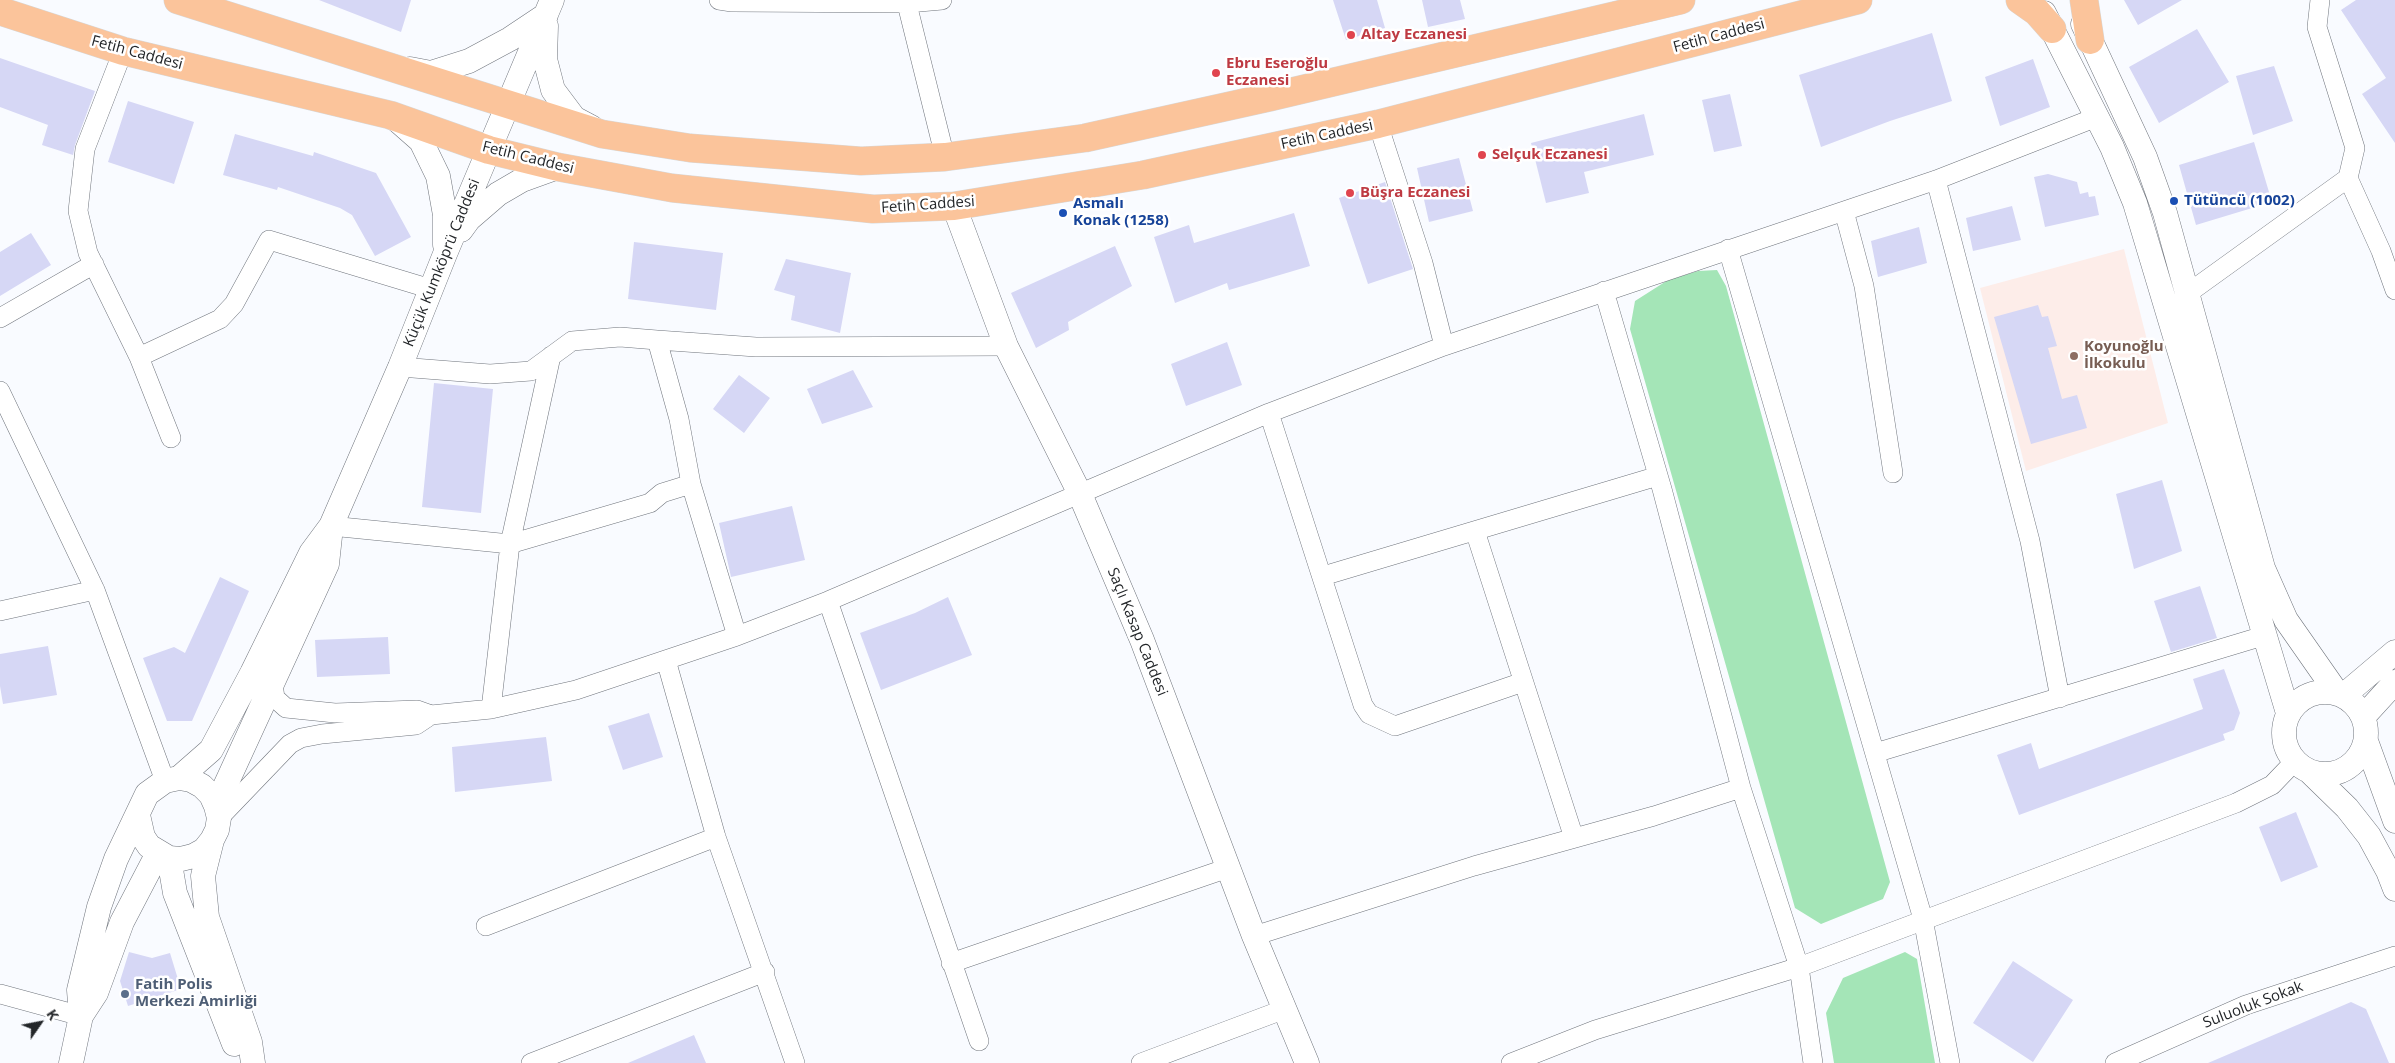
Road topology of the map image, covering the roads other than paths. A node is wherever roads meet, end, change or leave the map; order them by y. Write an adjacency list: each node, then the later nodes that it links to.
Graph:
1 (178, 0): 17 (main road)
2 (719, 0): 11 (street)
3 (942, 0): 11 (street)
4 (1858, 0): 21 (main road, Fetih Caddesi)
5 (2020, 0): 14 (main road)
6 (2038, 0): 14 (street)
7 (2071, 0): 15 (street)
8 (2084, 0): 15 (main road)
9 (2320, 0): 26 (street)
10 (1672, 1): 24 (main road)
11 (907, 2): 24 (street)
12 (549, 7): 17 (street); 18 (street, Küçük Kumköprü Caddesi); 22 (street)
13 (0, 11): 16 (main road, Fetih Caddesi)
14 (2052, 29): 20 (street)
15 (2090, 40): 37 (street)
16 (123, 52): 19 (main road, Fetih Caddesi); 33 (street)
17 (373, 63): 18 (main road)
18 (507, 105): 22 (main road); 23 (street, Küçük Kumköprü Caddesi)
19 (390, 115): 23 (main road, Fetih Caddesi); 32 (street)
20 (2097, 117): 27 (street); 60 (street)
21 (1378, 124): 28 (main road, Fetih Caddesi); 41 (street)
22 (602, 134): 24 (main road)
23 (489, 150): 25 (main road, Fetih Caddesi); 32 (street, Küçük Kumköprü Caddesi)
24 (945, 157)
25 (558, 167): 28 (main road, Fetih Caddesi); 32 (street)
26 (2348, 178): 30 (street); 37 (street)
27 (1936, 180): 29 (street); 67 (street)
28 (954, 206): 40 (street, Saçlı Kasap Caddesi)
29 (1844, 211): 31 (street); 48 (street)
30 (2388, 247): 35 (street)
31 (1728, 250): 36 (street); 73 (street)
32 (445, 254): 34 (street, Küçük Kumköprü Caddesi)
33 (94, 264): 38 (street); 43 (street)
34 (431, 289): 43 (street); 44 (street, Küçük Kumköprü Caddesi)
35 (2395, 290)
36 (1604, 291): 41 (street); 49 (street)
37 (2187, 294): 66 (street)
38 (0, 318)
39 (657, 340): 40 (street); 42 (street); 50 (street)
40 (1006, 346): 51 (street, Saçlı Kasap Caddesi)
41 (1444, 346): 46 (street)
42 (551, 356): 44 (street); 54 (street)
43 (139, 357): 47 (street)
44 (400, 367): 52 (street, Küçük Kumköprü Caddesi)
45 (0, 392): 56 (street)
46 (1269, 413): 51 (street); 55 (street)
47 (171, 438)
48 (1893, 473)
49 (1658, 476): 53 (street); 76 (street)
50 (691, 484): 54 (street); 59 (street)
51 (1080, 494): 57 (street); 83 (street, Saçlı Kasap Caddesi)
52 (331, 526): 54 (street); 65 (street); 75 (street)
53 (1475, 531): 55 (street); 63 (street)
54 (510, 544): 68 (street)
55 (1323, 576): 63 (street)
56 (95, 590): 58 (street); 75 (street)
57 (828, 601): 59 (street); 89 (street)
58 (0, 611)
59 (737, 636): 62 (street)
60 (2263, 636): 67 (street); 69 (street)
61 (2395, 652): 66 (street)
62 (666, 660): 68 (street); 80 (street)
63 (1523, 682): 81 (street)
64 (2395, 682): 71 (street)
65 (273, 684): 70 (street); 79 (street)
66 (2340, 694): 69 (street); 71 (street)
67 (2060, 698): 73 (street)
68 (491, 709): 70 (street)
69 (2288, 713): 74 (street)
70 (430, 715): 79 (street)
71 (2364, 717): 72 (street)
72 (2366, 741): 74 (street); 78 (street)
73 (1875, 753): 85 (street)
74 (2302, 766): 84 (street); 85 (street)
75 (172, 780): 77 (street); 79 (street)
76 (1741, 788): 81 (street); 90 (street)
77 (138, 815): 82 (street); 94 (street)
78 (2395, 821)
79 (216, 822): 82 (street); 98 (street)
80 (716, 837): 86 (street); 91 (street)
81 (1574, 838): 87 (street)
82 (164, 855): 94 (street); 97 (street)
83 (1228, 868): 87 (street, Saçlı Kasap Caddesi); 89 (street)
84 (2395, 889)
85 (1923, 919): 90 (street); 105 (street)
86 (486, 926)
87 (1254, 936): 93 (street, Saçlı Kasap Caddesi)
88 (2395, 956): 106 (street, Suluoluk Sokak)
89 (951, 963): 95 (street)
90 (1798, 966): 103 (street); 104 (street)
91 (765, 972): 99 (street); 100 (street)
92 (0, 994): 94 (street)
93 (1285, 1009): 101 (street); 102 (street, Saçlı Kasap Caddesi)
94 (81, 1016): 96 (street)
95 (979, 1042)
96 (71, 1063)
97 (248, 1063)
98 (253, 1063)
99 (530, 1063)
100 (795, 1063)
101 (1141, 1063)
102 (1307, 1063)
103 (1511, 1063)
104 (1813, 1063)
105 (1950, 1063)
106 (2115, 1063)

